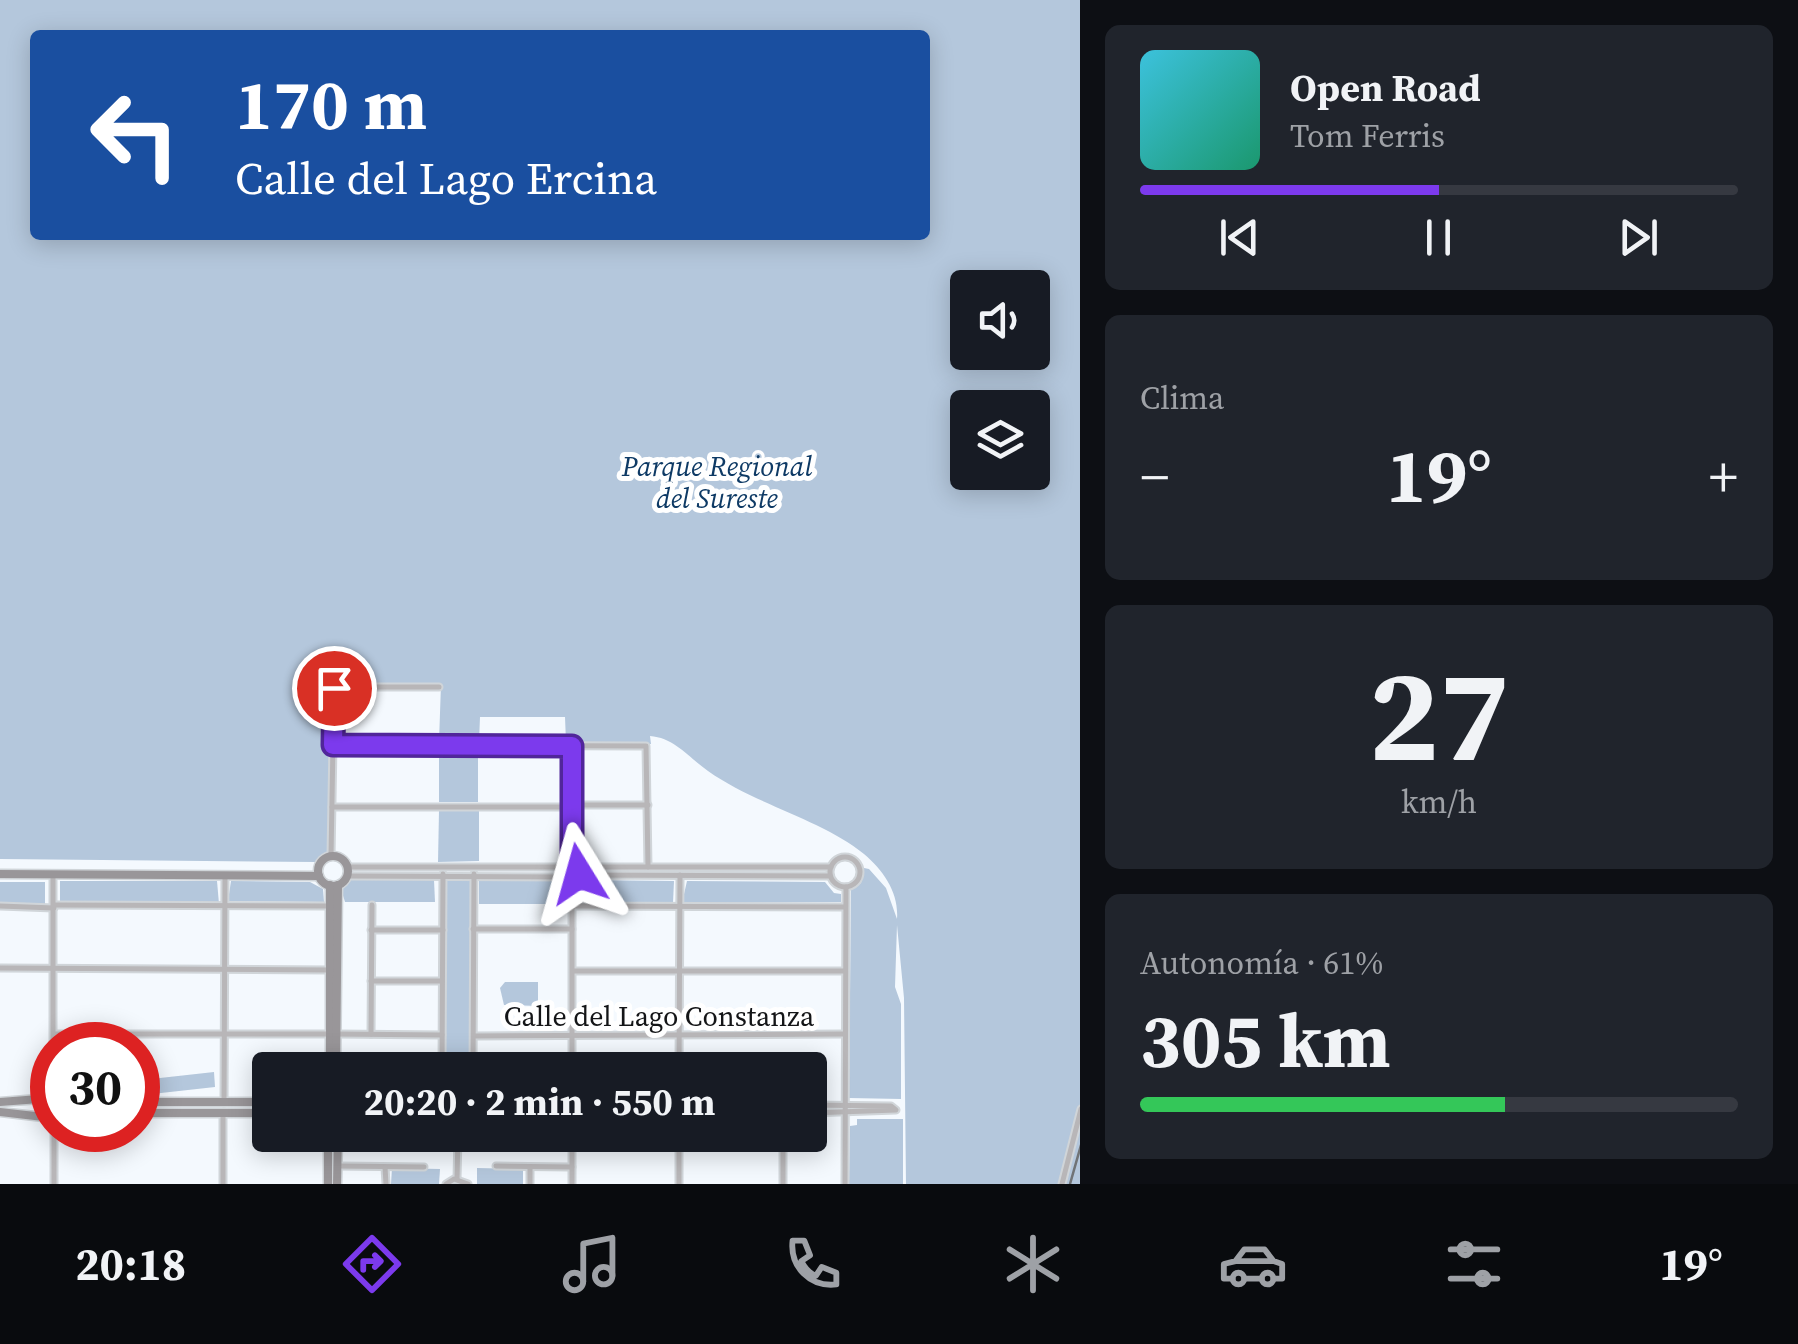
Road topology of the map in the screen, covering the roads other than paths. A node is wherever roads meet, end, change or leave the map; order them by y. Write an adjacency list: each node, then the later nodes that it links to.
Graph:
1 (439, 687): 2 (street)
2 (333, 745): 3 (street); 6 (street)
3 (572, 746): 4 (street); 5 (street)
4 (648, 805): 5 (street); 8 (street)
5 (572, 806): 6 (street); 11 (street)
6 (332, 807): 7 (street)
7 (331, 856): 10 (street); 18 (street)
8 (648, 868): 9 (street); 11 (street)
9 (830, 868): 19 (street); 21 (street)
10 (347, 871): 11 (street); 15 (street); 20 (street)
11 (572, 871): 16 (street); 17 (street); 26 (street)
12 (0, 874): 13 (street)
13 (54, 874): 14 (street); 28 (street)
14 (225, 874): 18 (street); 24 (street)
15 (442, 874): 16 (street); 33 (street)
16 (474, 874): 30 (street)
17 (680, 875): 19 (street); 27 (street)
18 (320, 876): 20 (street)
19 (830, 876): 21 (street)
20 (334, 885): 25 (street); 44 (street)
21 (846, 887): 29 (street)
22 (372, 905): 32 (street)
23 (0, 906): 28 (street)
24 (224, 906): 25 (street); 28 (street); 36 (street)
25 (330, 906): 37 (street)
26 (572, 906): 27 (street); 31 (street)
27 (679, 906): 29 (street); 39 (street)
28 (54, 907): 35 (street)
29 (844, 907): 40 (street)
30 (473, 929): 31 (street); 51 (street)
31 (572, 929): 38 (street)
32 (371, 930): 33 (street); 41 (street)
33 (443, 930): 42 (street)
34 (0, 968): 35 (street)
35 (54, 969): 36 (street); 43 (street)
36 (225, 970): 37 (street); 49 (street)
37 (330, 970): 44 (street)
38 (572, 971): 39 (street); 52 (street)
39 (680, 971): 40 (street); 50 (street)
40 (845, 972): 47 (street)
41 (371, 981): 42 (street); 45 (street)
42 (442, 981): 46 (street)
43 (54, 1022)
44 (333, 1034): 45 (street); 49 (street); 53 (street)
45 (371, 1034): 46 (street)
46 (442, 1034): 54 (street)
47 (844, 1034): 50 (street, Calle del Lago Constanza); 64 (street)
48 (160, 1035): 49 (street)
49 (225, 1035): 63 (street)
50 (679, 1035): 52 (street, Calle del Lago Constanza); 57 (street)
51 (474, 1036): 52 (street, Calle del Lago Constanza); 55 (street)
52 (572, 1036): 56 (street)
53 (333, 1052)
54 (442, 1052)
55 (474, 1052)
56 (572, 1052)
57 (679, 1052)
58 (30, 1101): 59 (street)
59 (0, 1102)
60 (160, 1104): 63 (street)
61 (252, 1104): 63 (street)
62 (827, 1106): 64 (street)
63 (224, 1108): 66 (street); 68 (street); 86 (street)
64 (844, 1109): 64 (street); 69 (street); 96 (street)
65 (1080, 1109): 97 (street)
66 (252, 1111)
67 (0, 1112): 70 (street)
68 (160, 1112)
69 (827, 1112)
70 (30, 1114)
71 (54, 1152): 85 (street)
72 (328, 1152): 87 (street)
73 (338, 1152): 78 (street)
74 (458, 1152): 84 (street)
75 (572, 1152): 83 (street)
76 (679, 1152): 94 (street)
77 (783, 1152): 95 (street)
78 (338, 1166): 80 (street); 88 (street)
79 (496, 1166): 82 (street)
80 (386, 1167): 81 (street); 89 (street)
81 (424, 1167)
82 (530, 1167): 83 (street); 92 (street)
83 (572, 1167): 93 (street)
84 (458, 1178): 90 (street); 91 (street)
85 (54, 1184)
86 (223, 1184)
87 (328, 1184)
88 (338, 1184)
89 (386, 1184)
90 (446, 1184)
91 (468, 1184)
92 (530, 1184)
93 (572, 1184)
94 (679, 1184)
95 (783, 1184)
96 (846, 1184)
97 (1062, 1184)

